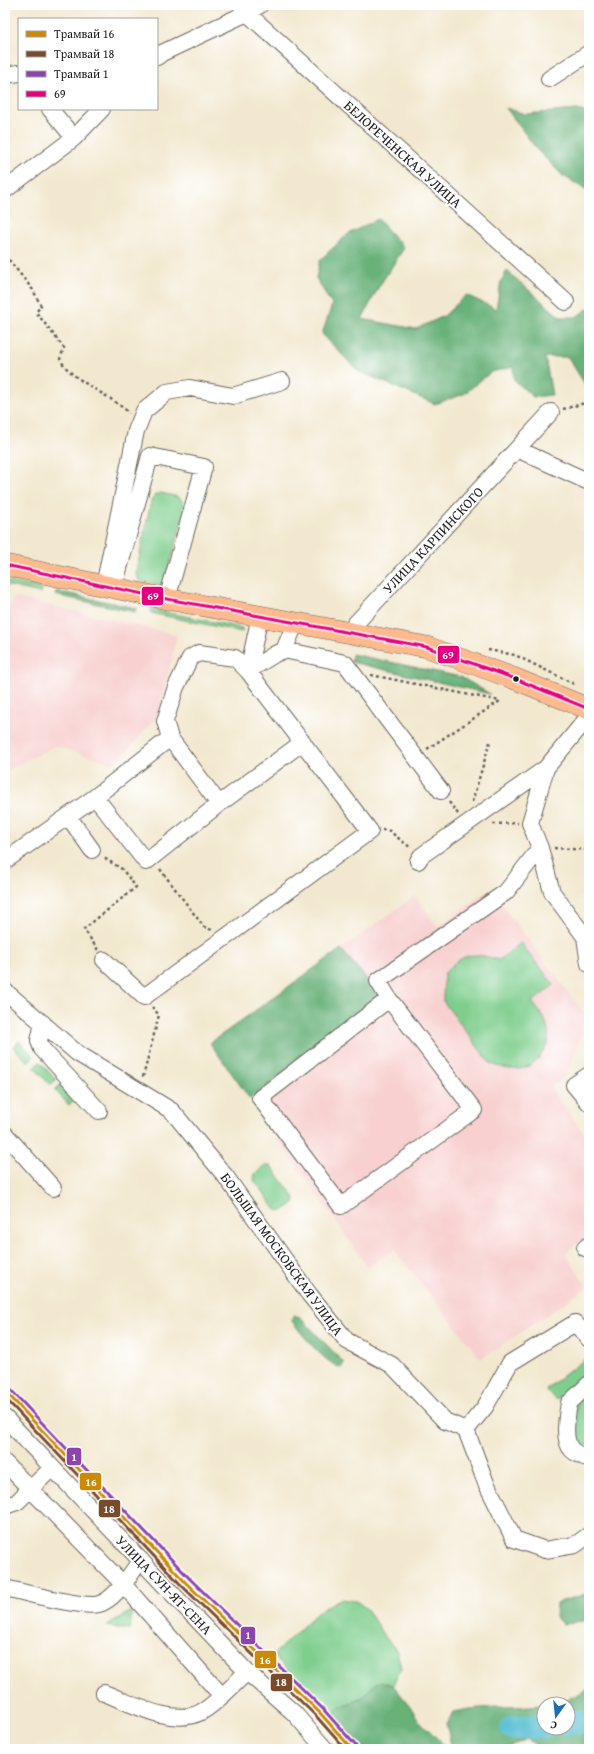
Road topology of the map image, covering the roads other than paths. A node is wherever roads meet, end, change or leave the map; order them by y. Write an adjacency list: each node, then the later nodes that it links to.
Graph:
1 (249, 8): 3 (street); 11 (street, БЕЛОРЕЧЕНСКАЯ УЛИЦА)
2 (589, 53): 6 (street)
3 (159, 55)
4 (18, 73): 5 (street)
5 (5, 75)
6 (549, 79)
7 (51, 110): 9 (street)
8 (101, 110): 9 (street)
9 (74, 138): 10 (street)
10 (5, 190)
11 (566, 302)
12 (282, 381): 16 (street)
13 (552, 412): 14 (street, УЛИЦА КАРПИНСКОГО)
14 (517, 449): 15 (street); 23 (street, УЛИЦА КАРПИНСКОГО)
15 (589, 482)
16 (124, 488): 17 (street); 19 (street)
17 (136, 505): 19 (street); 20 (street)
18 (5, 565): 19 (main road)
19 (109, 587): 20 (main road)
20 (167, 599): 21 (main road)
21 (260, 616): 22 (main road); 25 (street)
22 (296, 622): 23 (main road); 24 (street)
23 (350, 632): 26 (main road)
24 (284, 650): 25 (street); 31 (street)
25 (248, 671): 28 (street); 29 (street)
26 (589, 708)
27 (589, 716): 30 (street)
28 (170, 738): 32 (street); 33 (street)
29 (303, 742): 33 (street); 40 (street)
30 (546, 768): 35 (street); 37 (street)
31 (441, 791)
32 (95, 797): 33 (street); 34 (street)
33 (219, 804)
34 (68, 816): 36 (street); 38 (street)
35 (540, 848): 39 (street); 43 (street)
36 (92, 850)
37 (419, 859)
38 (5, 861)
39 (587, 936): 41 (street)
40 (104, 960)
41 (589, 964)
42 (5, 991): 44 (street, БОЛЬШАЯ МОСКОВСКАЯ УЛИЦА)
43 (389, 999): 43 (street)
44 (43, 1023): 47 (street); 53 (street, БОЛЬШАЯ МОСКОВСКАЯ УЛИЦА)
45 (587, 1073): 46 (street)
46 (589, 1103)
47 (99, 1111)
48 (5, 1134): 49 (street)
49 (53, 1188)
50 (589, 1339): 53 (street)
51 (589, 1384): 54 (street)
52 (5, 1418): 56 (street, УЛИЦА СУН-ЯТ-СЕНА)
53 (466, 1430): 59 (street)
54 (589, 1452)
55 (5, 1463): 57 (street)
56 (52, 1468): 57 (street); 60 (street, УЛИЦА СУН-ЯТ-СЕНА)
57 (30, 1490): 58 (street); 61 (street)
58 (5, 1506)
59 (589, 1535)
60 (141, 1560): 61 (street); 63 (street, УЛИЦА СУН-ЯТ-СЕНА)
61 (123, 1584): 62 (street); 65 (street)
62 (5, 1588)
63 (247, 1672): 65 (street); 66 (street, УЛИЦА СУН-ЯТ-СЕНА)
64 (104, 1692): 65 (street)
65 (221, 1695)
66 (325, 1749)

